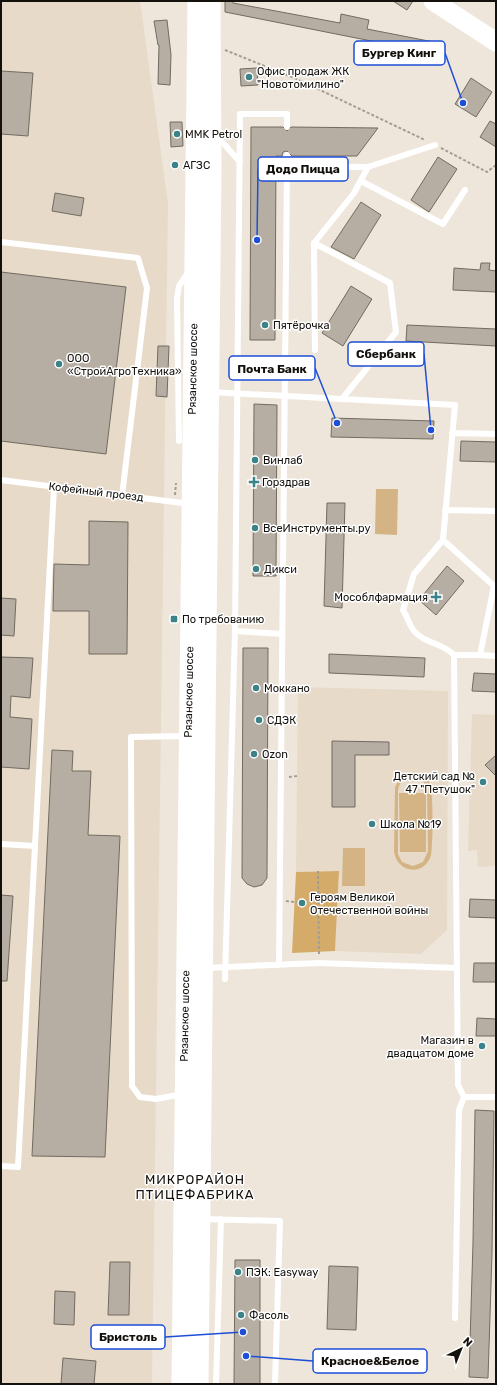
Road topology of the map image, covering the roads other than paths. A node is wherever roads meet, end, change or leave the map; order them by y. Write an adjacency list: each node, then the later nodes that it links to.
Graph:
1 (197, 1): 18 (main road, Рязанское шоссе)
2 (211, 1): 8 (main road, Рязанское шоссе)
3 (433, 1): 6 (main road)
4 (453, 1): 5 (main road)
5 (496, 28)
6 (496, 42)
7 (287, 127): 11 (lane)
8 (211, 130): 11 (lane); 20 (main road, Рязанское шоссе)
9 (435, 145): 13 (lane)
10 (287, 156): 12 (lane)
11 (240, 162): 21 (lane)
12 (287, 166): 13 (lane); 22 (lane)
13 (368, 167): 14 (lane)
14 (361, 181): 15 (lane); 17 (lane)
15 (466, 190)
16 (1, 242): 29 (lane)
17 (314, 243): 19 (lane); 23 (lane)
18 (194, 266): 26 (lane); 30 (main road, Рязанское шоссе)
19 (315, 350)
20 (210, 392): 21 (lane); 45 (main road, Рязанское шоссе)
21 (237, 393): 22 (lane); 35 (lane)
22 (285, 396): 23 (lane); 36 (lane)
23 (342, 399): 24 (lane)
24 (452, 433): 25 (lane); 31 (lane)
25 (496, 434)
26 (179, 440)
27 (1, 480): 28 (lane, Кофейный проезд)
28 (54, 487): 29 (lane, Кофейный проезд); 42 (lane)
29 (122, 496): 30 (lane, Кофейный проезд)
30 (191, 504): 40 (main road, Рязанское шоссе)
31 (445, 510): 32 (lane); 33 (lane)
32 (496, 511)
33 (443, 540): 34 (lane); 37 (lane)
34 (495, 586): 38 (lane)
35 (235, 631): 36 (lane); 44 (lane)
36 (282, 634): 43 (lane)
37 (454, 655): 38 (lane); 46 (lane)
38 (480, 655): 39 (lane)
39 (496, 656)
40 (188, 736): 48 (main road, Рязанское шоссе); 48 (lane)
41 (1, 844): 42 (lane)
42 (35, 846): 51 (lane)
43 (279, 965): 44 (lane); 46 (lane)
44 (226, 967): 45 (lane); 47 (lane)
45 (204, 968): 52 (main road, Рязанское шоссе)
46 (457, 968): 49 (lane)
47 (225, 979)
48 (184, 1094): 55 (main road, Рязанское шоссе)
49 (464, 1097): 50 (lane); 54 (lane)
50 (496, 1097)
51 (1, 1166)
52 (201, 1219): 53 (lane); 56 (main road, Рязанское шоссе)
53 (221, 1219): 57 (lane); 58 (lane)
54 (456, 1318)
55 (181, 1384)
56 (199, 1384)
57 (216, 1384)
58 (275, 1384)

